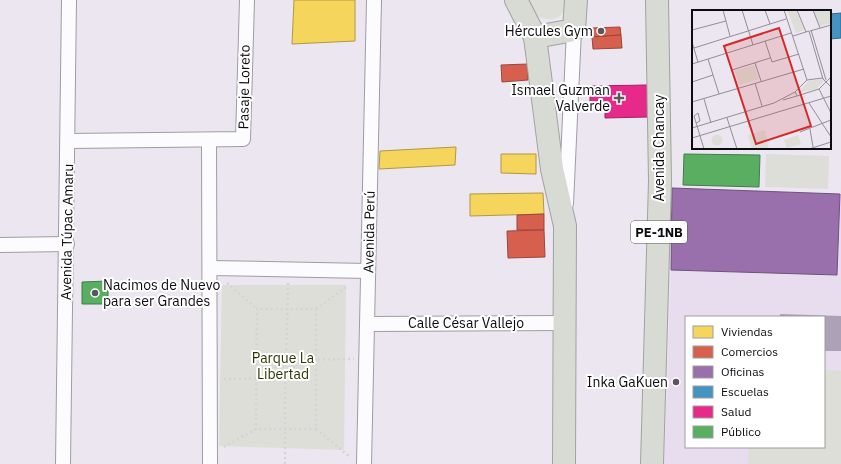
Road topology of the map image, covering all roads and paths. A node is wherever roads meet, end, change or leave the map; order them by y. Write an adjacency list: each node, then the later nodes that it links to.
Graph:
1 (69, 0): 10 (street, Avenida Túpac Amaru)
2 (247, 0): 9 (street, Pasaje Loreto)
3 (374, 0): 16 (street, Avenida Perú)
4 (516, 0): 8 (highway)
5 (576, 0): 7 (highway)
6 (657, 0): 38 (highway, Avenida Chancay / PE-1NB)
7 (574, 30): 8 (highway); 11 (street)
8 (535, 38): 11 (highway)
9 (209, 140): 10 (street); 14 (street)
10 (68, 141): 12 (street, Avenida Túpac Amaru)
11 (565, 226): 20 (highway)
12 (67, 244): 13 (street); 35 (street, Avenida Túpac Amaru)
13 (0, 245)
14 (210, 268): 15 (street); 17 (path); 26 (street)
15 (288, 269): 16 (street); 18 (path)
16 (368, 271): 19 (path); 21 (street, Avenida Perú)
17 (257, 309): 18 (path); 29 (path)
18 (287, 309): 19 (path); 23 (path)
19 (316, 309): 25 (path)
20 (564, 323): 21 (street, Calle César Vallejo); 37 (highway)
21 (368, 324): 22 (street, Avenida Perú)
22 (366, 359): 25 (path); 34 (street, Avenida Perú)
23 (286, 360): 24 (path); 27 (path)
24 (294, 360): 25 (path); 28 (path)
25 (316, 360): 32 (path)
26 (210, 378): 29 (path); 33 (street)
27 (276, 378): 28 (path); 29 (path)
28 (285, 378): 31 (path)
29 (257, 379): 30 (path)
30 (256, 429): 31 (path); 33 (path)
31 (284, 429): 32 (path); 36 (path)
32 (316, 429): 34 (path)
33 (210, 459)
34 (358, 462)
35 (63, 464)
36 (285, 464)
37 (564, 464)
38 (652, 464)

